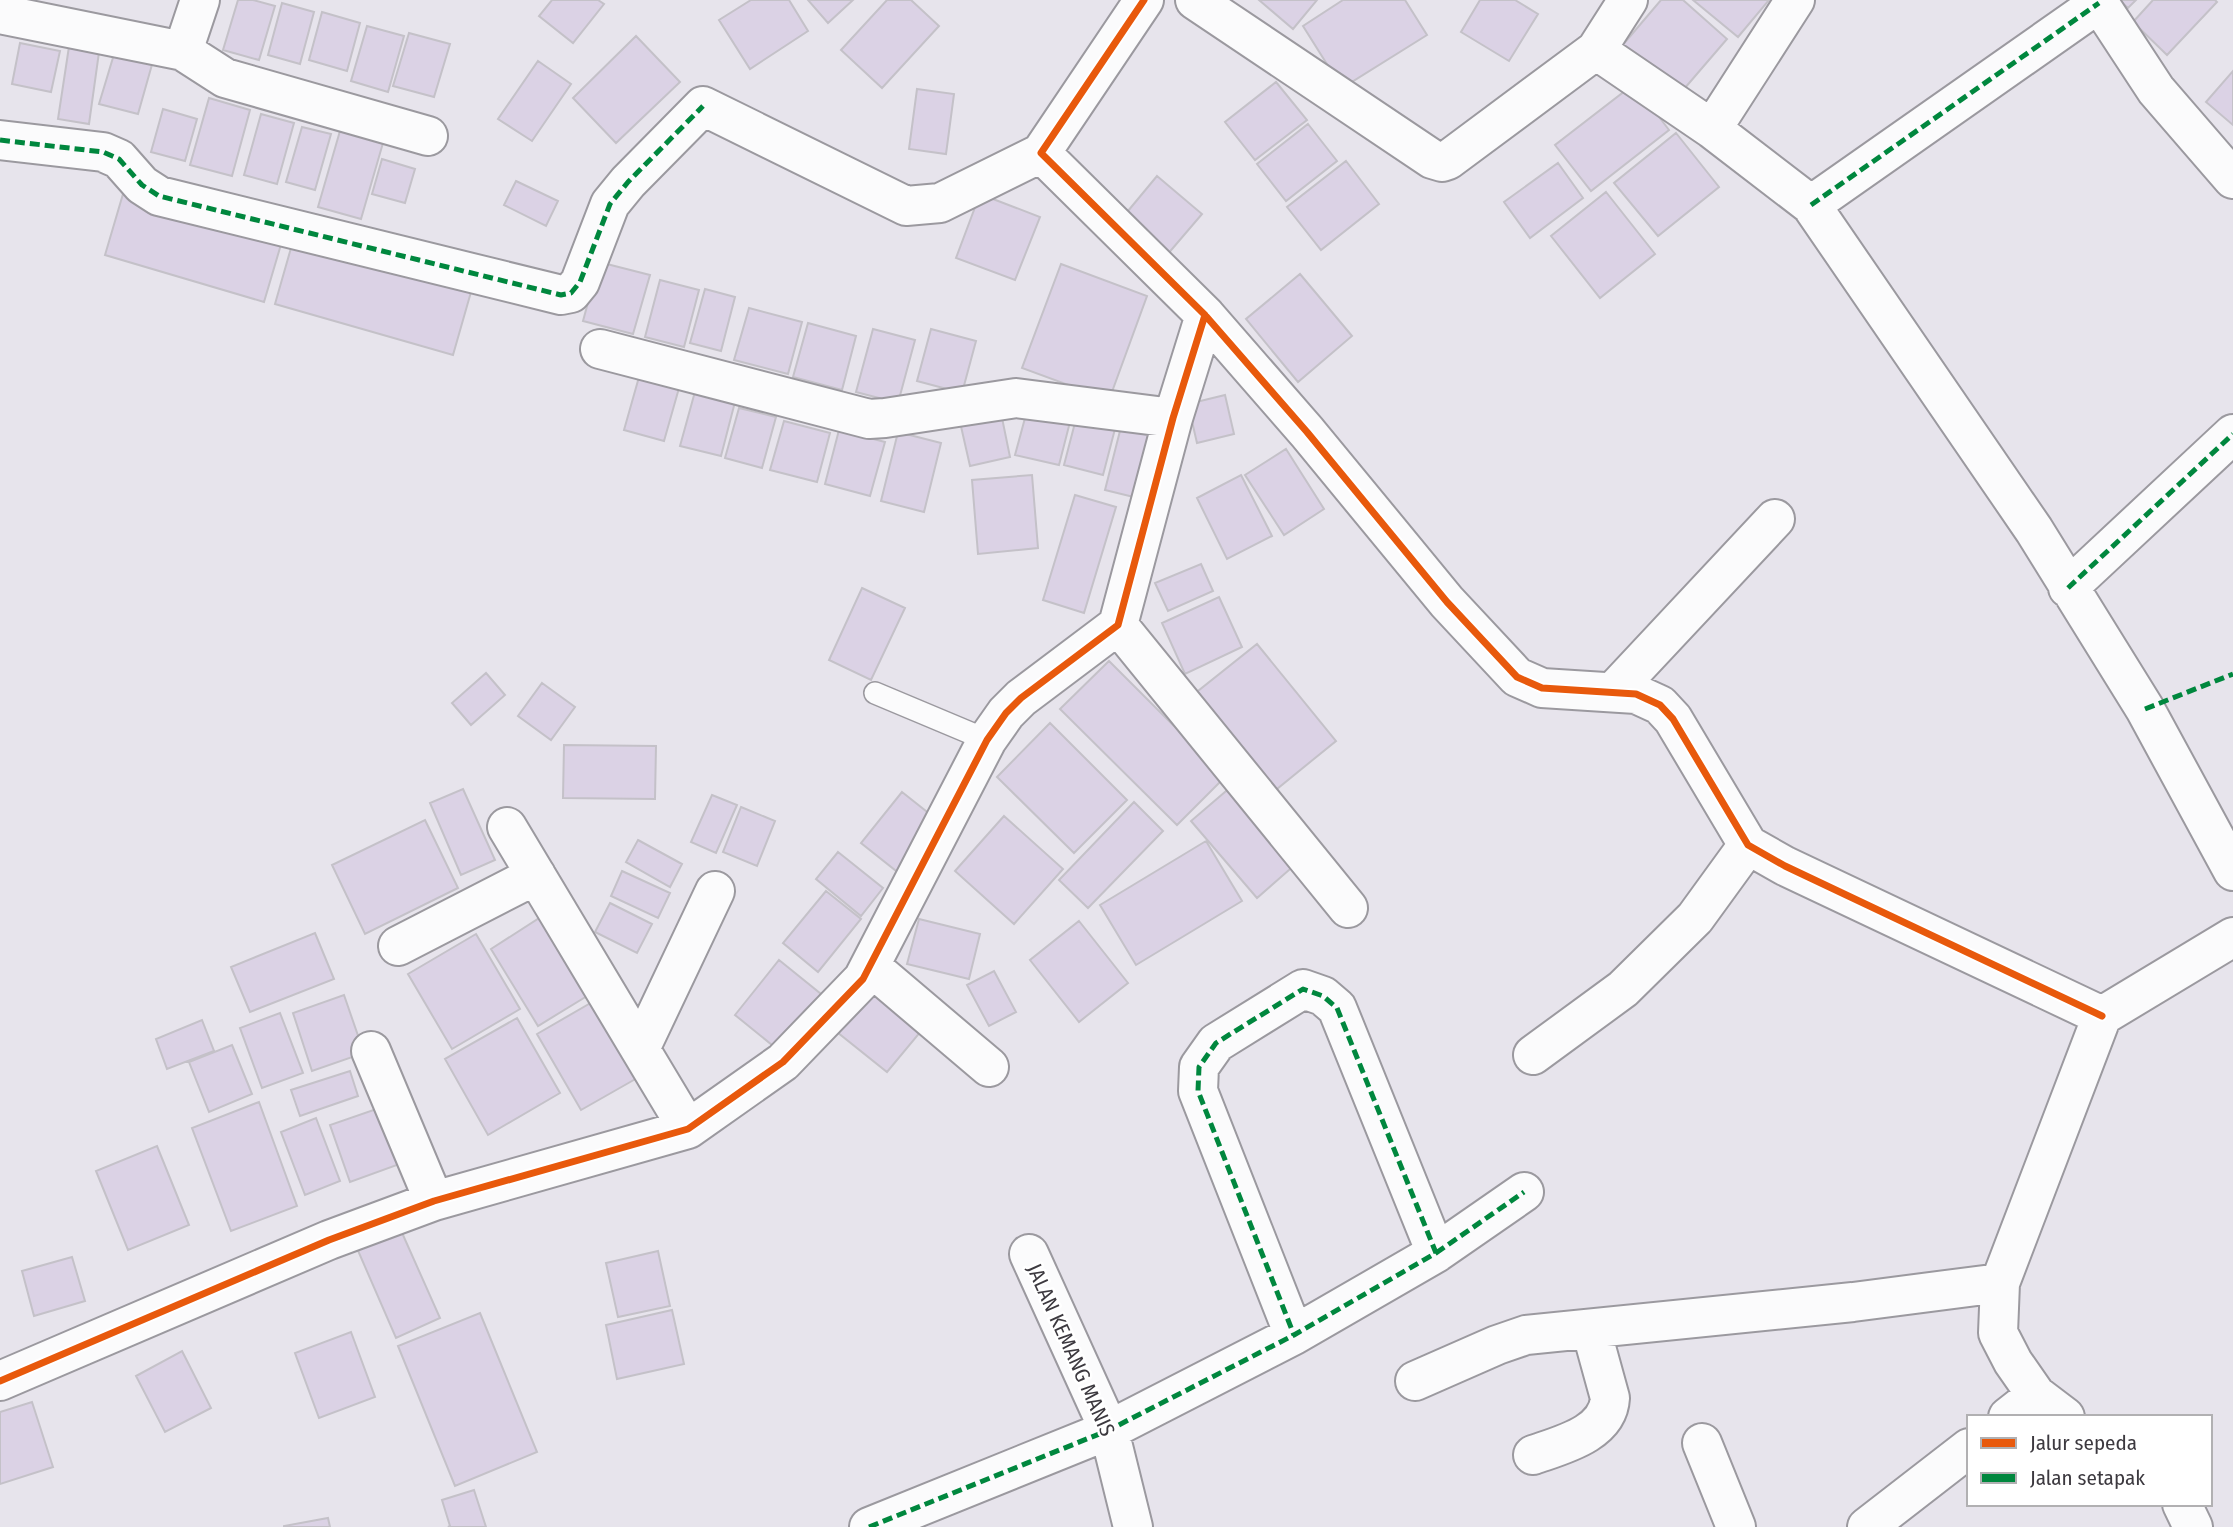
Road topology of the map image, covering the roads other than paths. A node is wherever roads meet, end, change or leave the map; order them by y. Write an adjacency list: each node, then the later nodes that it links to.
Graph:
1 (200, 0): 9 (street)
2 (1144, 0): 13 (street)
3 (1195, 0): 8 (street)
4 (1628, 0): 8 (street)
5 (1795, 0): 10 (street)
6 (2098, 2): 14 (street); 15 (street)
7 (0, 13): 9 (street)
8 (1596, 50): 10 (street)
9 (183, 51): 11 (street)
10 (1712, 129): 15 (street)
11 (428, 136)
12 (0, 140): 13 (street)
13 (1041, 153): 16 (street)
14 (2233, 178)
15 (1811, 205): 21 (street)
16 (1205, 314): 18 (street); 23 (street)
17 (600, 349): 18 (street)
18 (1173, 418): 22 (street)
19 (2233, 434): 21 (street)
20 (1775, 519): 23 (street)
21 (2068, 588): 28 (street)
22 (1118, 625): 25 (street); 31 (street)
23 (1613, 692): 27 (street)
24 (875, 693): 25 (lane)
25 (987, 740): 34 (street)
26 (508, 827): 29 (street)
27 (1748, 845): 35 (street); 38 (street)
28 (2233, 871)
29 (536, 875): 33 (street); 36 (street)
30 (715, 891): 36 (street)
31 (1348, 908)
32 (2233, 937): 35 (street)
33 (398, 946)
34 (870, 966): 39 (street); 40 (street)
35 (2102, 1016): 45 (street)
36 (640, 1049): 40 (street)
37 (371, 1051): 42 (street)
38 (1533, 1055)
39 (989, 1067)
40 (688, 1129): 42 (street)
41 (1524, 1192): 43 (street)
42 (434, 1201): 48 (street)
43 (1436, 1253): 47 (street); 47 (street)
44 (1029, 1254): 51 (street, JALAN KEMANG MANIS)
45 (2000, 1283): 46 (street); 50 (street)
46 (1591, 1329): 49 (street); 54 (street)
47 (1294, 1335): 51 (street)
48 (0, 1381)
49 (1415, 1381)
50 (2036, 1410)
51 (1109, 1430): 56 (street); 57 (street, JALAN KEMANG MANIS)
52 (1702, 1444): 58 (street)
53 (1967, 1450): 59 (street)
54 (1533, 1455)
55 (2183, 1506): 60 (street)
56 (869, 1527)
57 (1133, 1527)
58 (1736, 1527)
59 (1867, 1527)
60 (2193, 1527)

